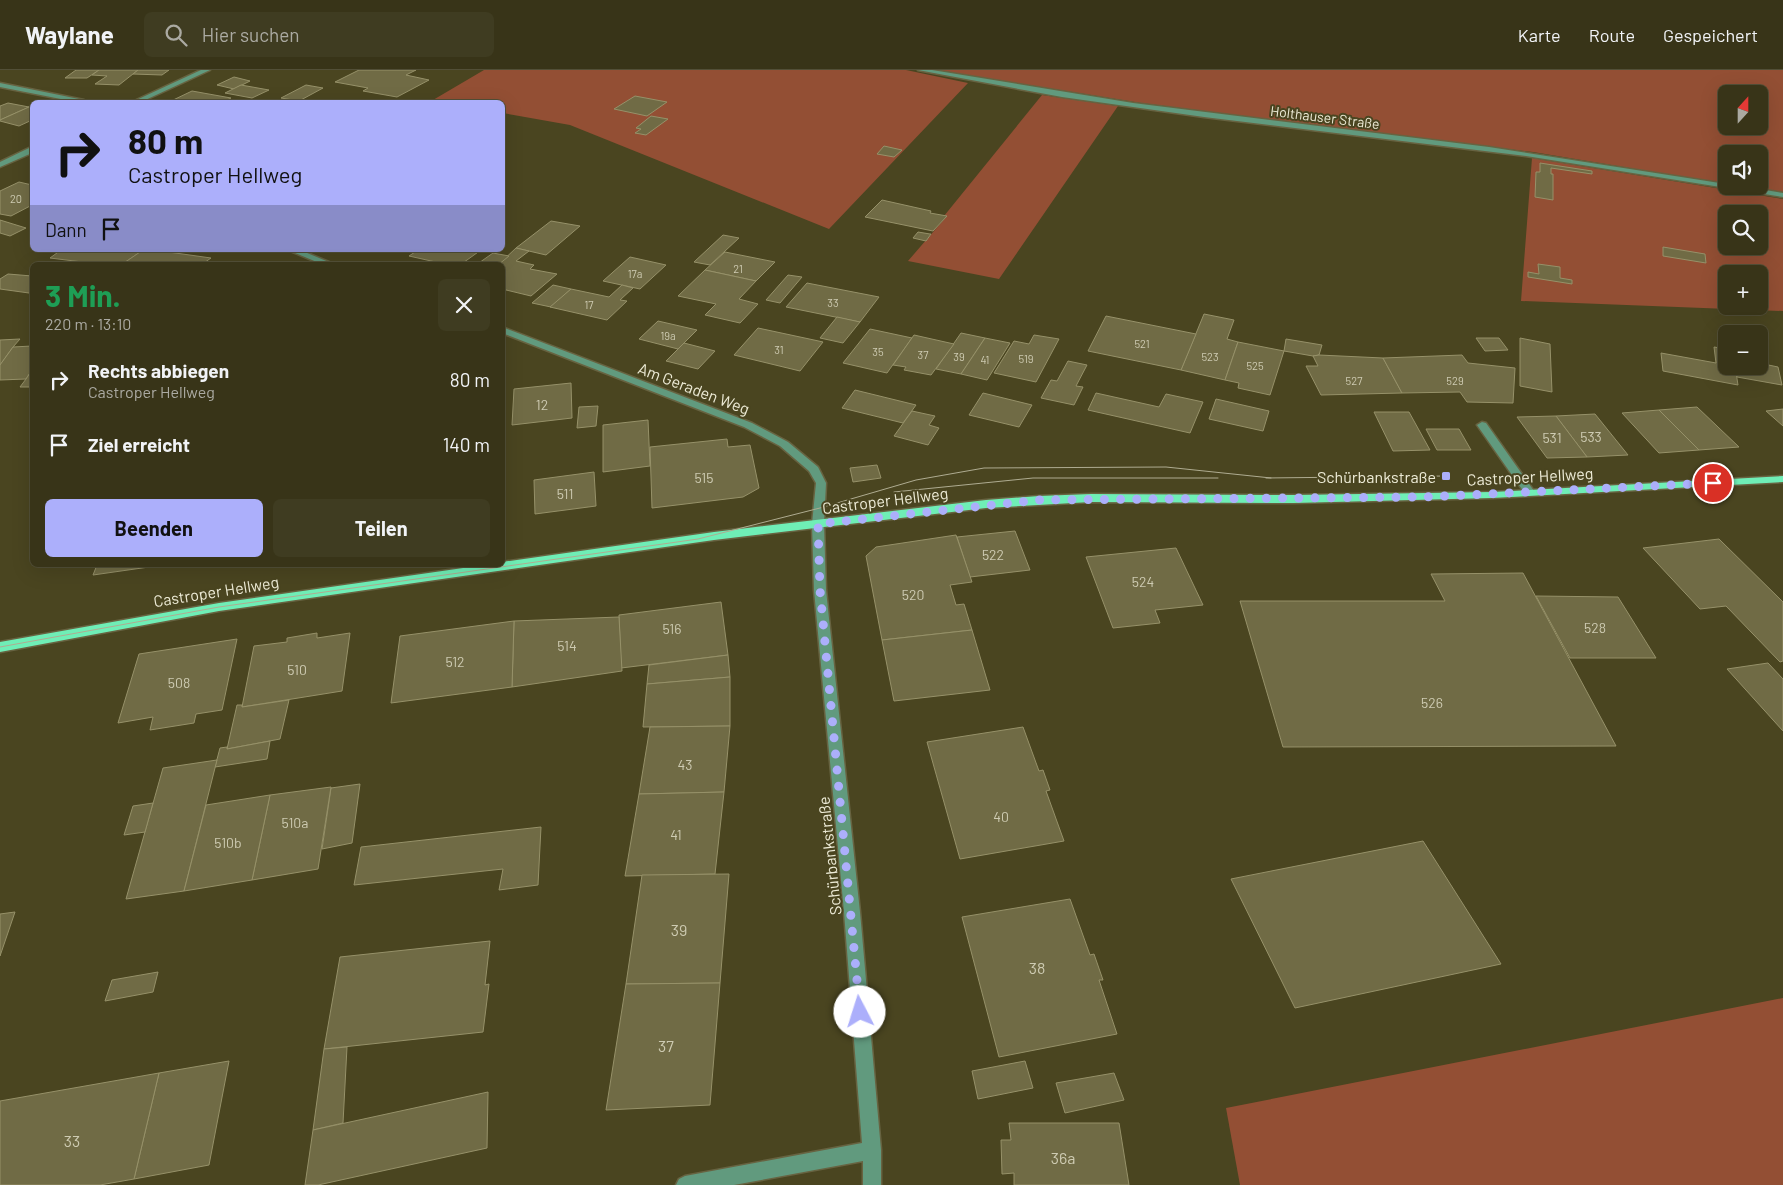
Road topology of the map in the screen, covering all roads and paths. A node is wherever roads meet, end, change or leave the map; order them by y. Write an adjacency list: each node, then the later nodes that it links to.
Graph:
1 (207, 70): 5 (street)
2 (921, 70): 10 (street, Holthauser Straße)
3 (0, 85): 4 (street)
4 (74, 100)
5 (140, 100)
6 (30, 151): 7 (street)
7 (21, 155): 8 (street); 9 (street)
8 (30, 158)
9 (0, 165)
10 (1783, 195)
11 (297, 252): 12 (street)
12 (324, 262)
13 (505, 331): 17 (street, Am Geraden Weg)
14 (1482, 425): 16 (street)
15 (1783, 479): 16 (main road, Castroper Hellweg)
16 (1530, 493): 17 (main road, Castroper Hellweg)
17 (818, 524): 18 (main road, Castroper Hellweg); 21 (street, Schürbankstraße)
18 (505, 566)
19 (498, 567): 20 (main road, Castroper Hellweg)
20 (0, 647)
21 (872, 1150): 22 (street); 23 (street, Schürbankstraße)
22 (684, 1185)
23 (872, 1185)

